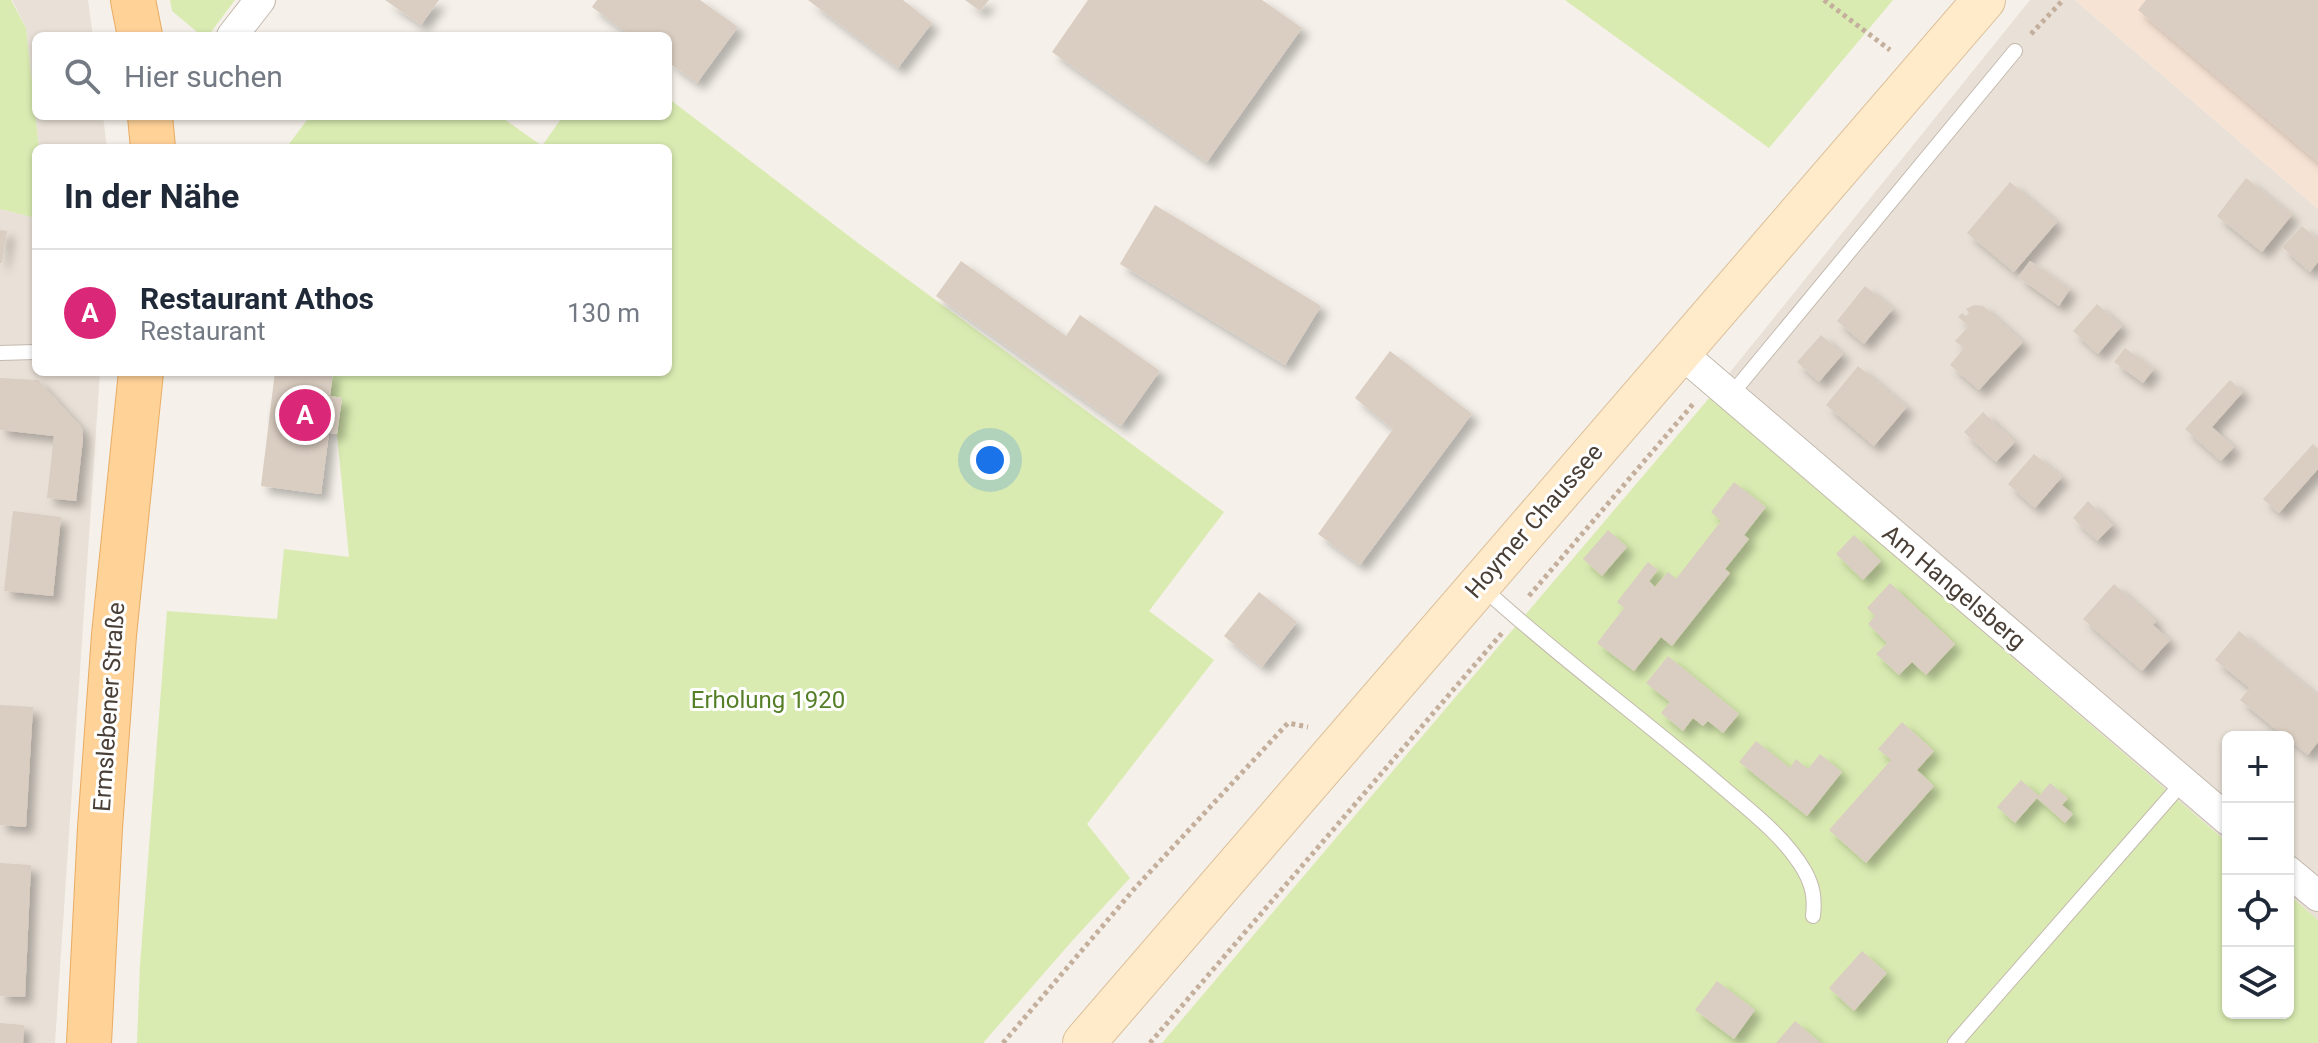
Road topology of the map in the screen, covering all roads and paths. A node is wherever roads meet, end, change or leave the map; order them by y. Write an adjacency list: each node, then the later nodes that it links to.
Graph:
1 (133, 0): 6 (main road)
2 (260, 0): 7 (street)
3 (1824, 0): 9 (path)
4 (1984, 0): 9 (main road, Hoymer Chaussee)
5 (2063, 0): 8 (path)
6 (139, 32)
7 (235, 32)
8 (2015, 51): 16 (lane)
9 (1921, 74): 14 (main road, Hoymer Chaussee)
10 (150, 120): 11 (main road)
11 (153, 144)
12 (32, 352): 13 (lane)
13 (0, 353)
14 (1681, 353): 16 (street, Am Hangelsberg); 17 (main road, Hoymer Chaussee)
15 (141, 376): 25 (main road, Ermslebener Straße)
16 (1722, 388): 18 (path); 20 (street, Am Hangelsberg)
17 (1479, 584): 18 (lane); 19 (main road, Hoymer Chaussee)
18 (1515, 617): 24 (lane); 28 (path)
19 (1335, 752): 26 (path); 27 (main road, Hoymer Chaussee)
20 (2183, 782): 21 (street, Am Hangelsberg); 29 (lane)
21 (2222, 815)
22 (2293, 875): 23 (street)
23 (2318, 896)
24 (1813, 916)
25 (89, 1043)
26 (1003, 1043)
27 (1084, 1043)
28 (1150, 1043)
29 (1955, 1043)

